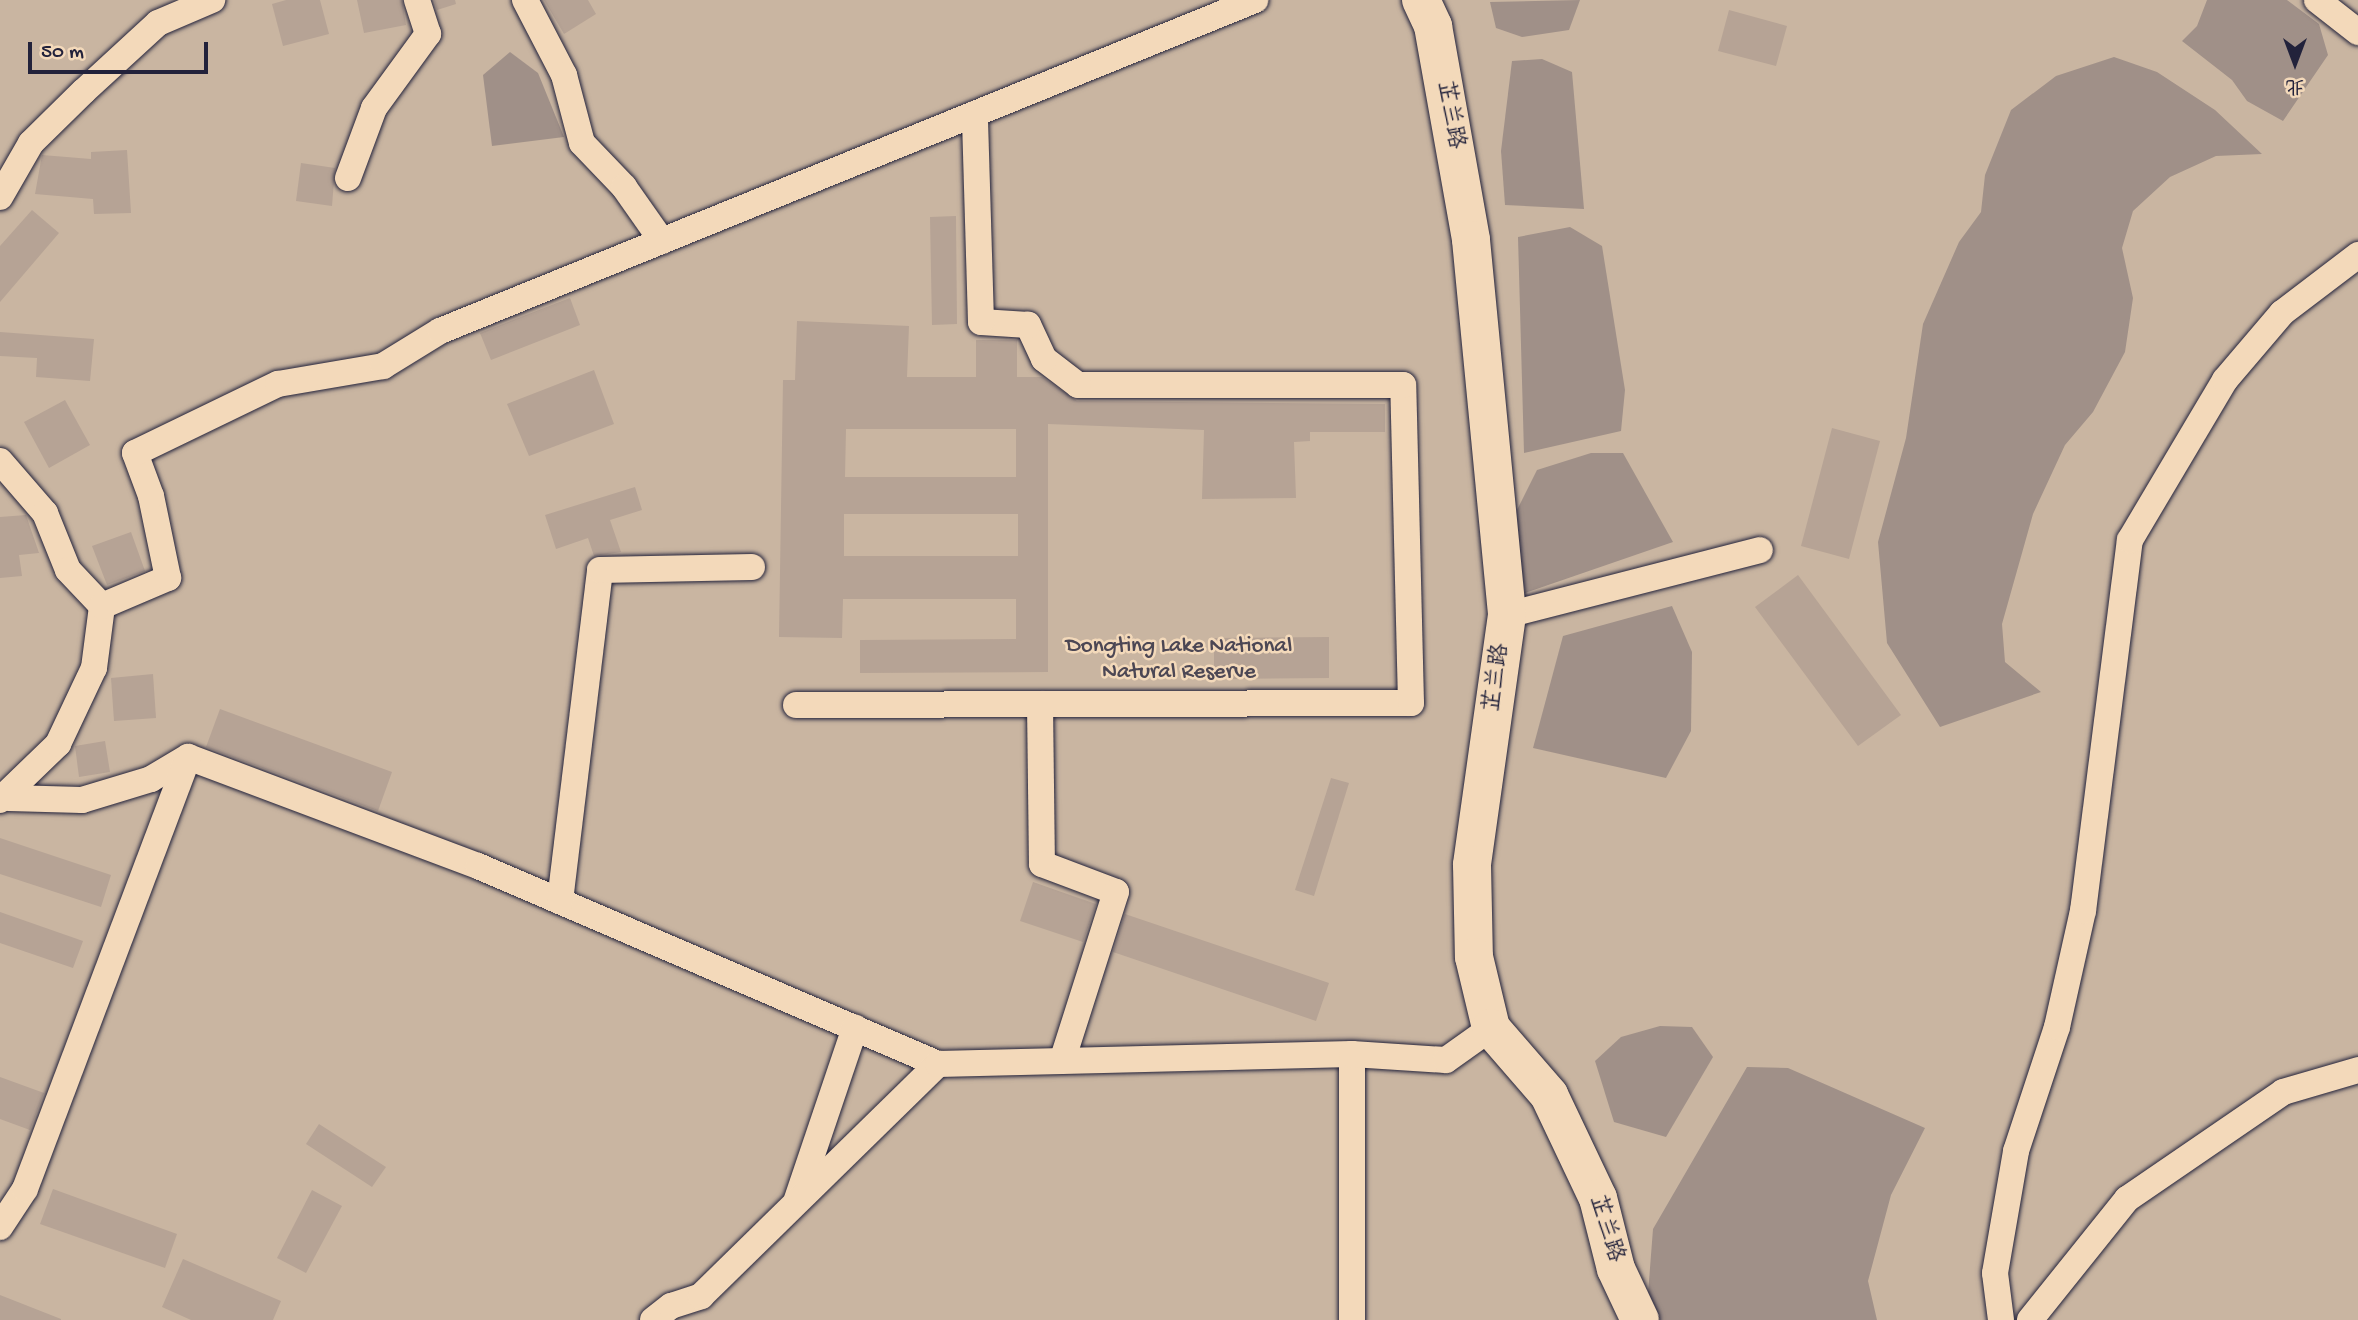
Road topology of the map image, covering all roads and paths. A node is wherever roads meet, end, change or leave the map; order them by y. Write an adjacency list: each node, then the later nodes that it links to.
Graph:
1 (212, 0): 10 (street)
2 (417, 0): 9 (street)
3 (525, 0): 11 (street)
4 (1255, 0): 8 (street)
5 (1421, 0): 17 (street, 芷兰路)
6 (2317, 0): 7 (street)
7 (2358, 32)
8 (975, 114): 11 (street); 18 (street)
9 (348, 178)
10 (0, 197)
11 (662, 241): 16 (street)
12 (2358, 255): 34 (street)
13 (0, 461): 16 (street)
14 (1760, 550): 17 (street)
15 (752, 567): 22 (street)
16 (102, 606): 21 (street)
17 (1507, 615): 24 (street, 芷兰路)
18 (1040, 704): 19 (street); 26 (street)
19 (796, 705)
20 (188, 757): 21 (street); 22 (street); 30 (street)
21 (5, 799)
22 (560, 901): 23 (street)
23 (855, 1028): 27 (street); 29 (street)
24 (1491, 1028): 25 (street); 33 (street, 芷兰路)
25 (1352, 1054): 26 (street); 32 (street)
26 (1062, 1061): 27 (street)
27 (938, 1064): 29 (street)
28 (2358, 1070): 35 (street)
29 (794, 1205): 31 (street)
30 (0, 1227)
31 (653, 1320)
32 (1352, 1320)
33 (1640, 1320)
34 (2001, 1320)
35 (2030, 1320)

